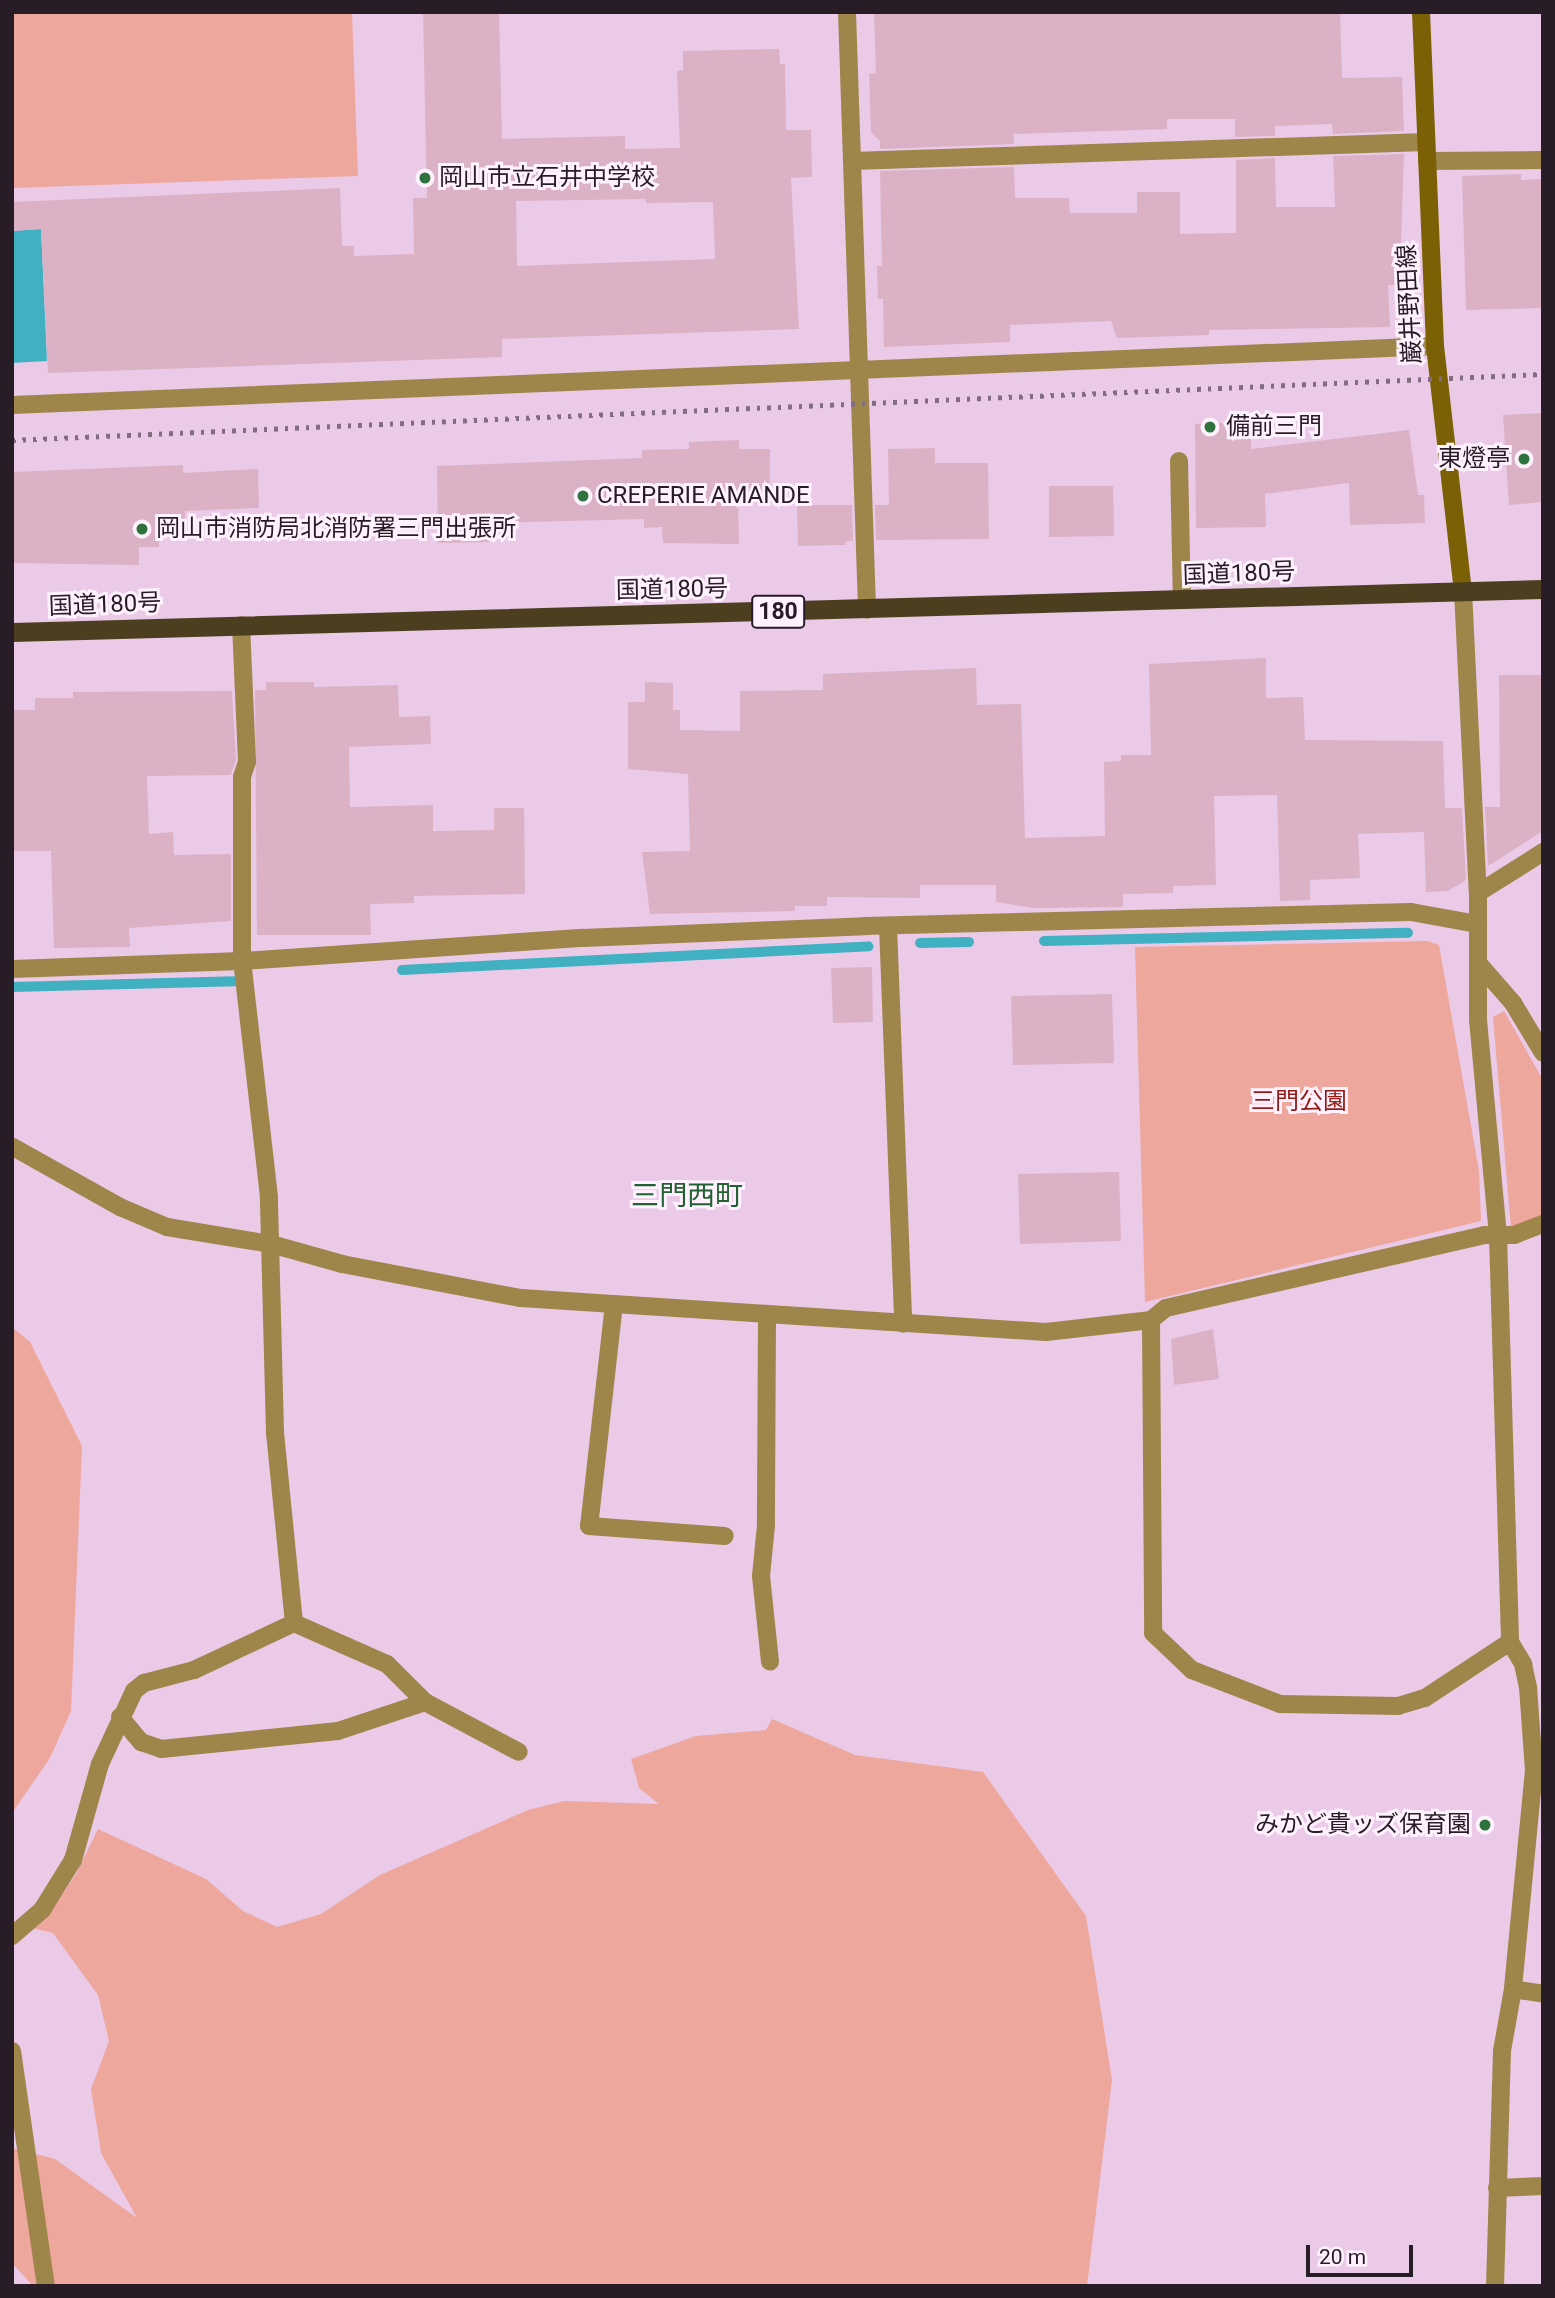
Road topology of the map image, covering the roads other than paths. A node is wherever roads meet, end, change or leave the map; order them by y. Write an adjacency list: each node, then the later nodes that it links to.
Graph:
1 (847, 12): 5 (street)
2 (1421, 12): 3 (main road, 巌井野田線)
3 (1426, 142): 5 (street); 6 (main road, 巌井野田線)
4 (1543, 159): 6 (street)
5 (852, 160): 8 (street)
6 (1427, 161): 7 (main road, 巌井野田線)
7 (1435, 346): 8 (street); 12 (main road, 巌井野田線)
8 (859, 367): 9 (street); 14 (street)
9 (12, 405)
10 (1179, 460): 13 (street)
11 (1543, 589): 12 (highway, 国道180号 / 180)
12 (1463, 592): 13 (highway, 国道180号 / 180); 18 (street)
13 (1182, 600): 14 (highway, 国道180号 / 180)
14 (867, 610): 15 (highway, 国道180号 / 180)
15 (241, 625): 16 (highway, 国道180号 / 180); 21 (street)
16 (12, 632)
17 (1543, 852): 18 (street)
18 (1478, 893): 19 (street)
19 (1478, 924): 20 (street); 22 (street)
20 (888, 926): 21 (street); 32 (street)
21 (242, 961): 23 (street); 28 (street)
22 (1478, 963): 24 (street); 27 (street)
23 (12, 969)
24 (1543, 1053)
25 (13, 1147): 28 (street)
26 (1543, 1224): 27 (street)
27 (1498, 1236): 31 (street); 35 (street)
28 (271, 1244): 29 (street); 34 (street)
29 (614, 1304): 30 (street); 33 (street)
30 (767, 1315): 32 (street); 36 (street)
31 (1151, 1321): 32 (street); 35 (street)
32 (903, 1324)
33 (725, 1536)
34 (293, 1623): 37 (street); 38 (street)
35 (1510, 1642): 41 (street)
36 (770, 1662)
37 (425, 1702): 38 (street); 39 (street)
38 (120, 1717): 40 (street)
39 (519, 1752)
40 (12, 1936)
41 (1513, 1989): 42 (street); 45 (street)
42 (1543, 1994)
43 (12, 2051): 46 (street)
44 (1543, 2186): 45 (street)
45 (1497, 2188): 47 (street)
46 (46, 2286)
47 (1496, 2286)

